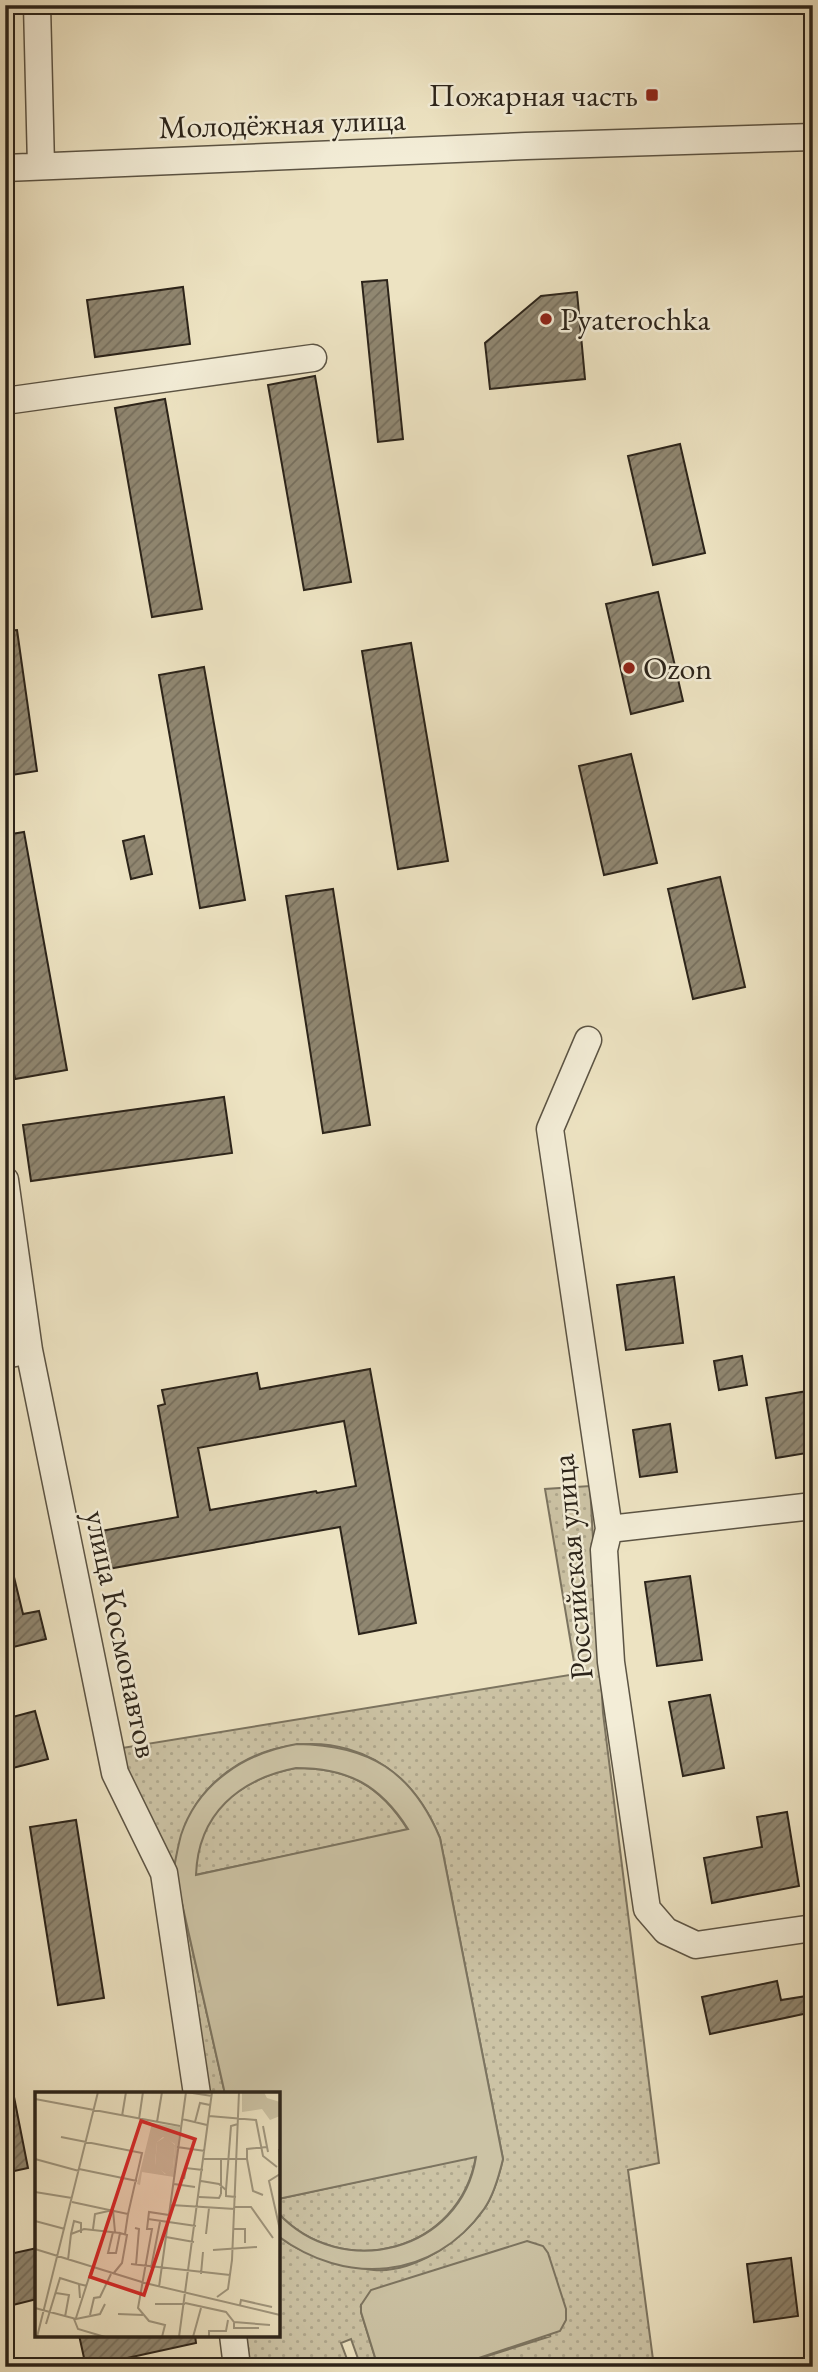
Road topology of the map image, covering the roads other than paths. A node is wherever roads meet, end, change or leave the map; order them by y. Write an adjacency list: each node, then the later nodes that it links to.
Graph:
1 (37, 5): 3 (street)
2 (813, 137): 3 (street, Молодёжная улица)
3 (41, 166): 4 (street, Молодёжная улица)
4 (5, 168)
5 (313, 358): 6 (street)
6 (5, 401)
7 (588, 1040): 11 (street, Российская улица)
8 (5, 1180): 9 (street, улица Космонавтов)
9 (17, 1353): 13 (street, улица Космонавтов)
10 (813, 1506): 11 (street)
11 (609, 1529): 12 (street, Российская улица)
12 (813, 1928)
13 (197, 2092)
14 (233, 2337): 15 (street)
15 (237, 2367)

